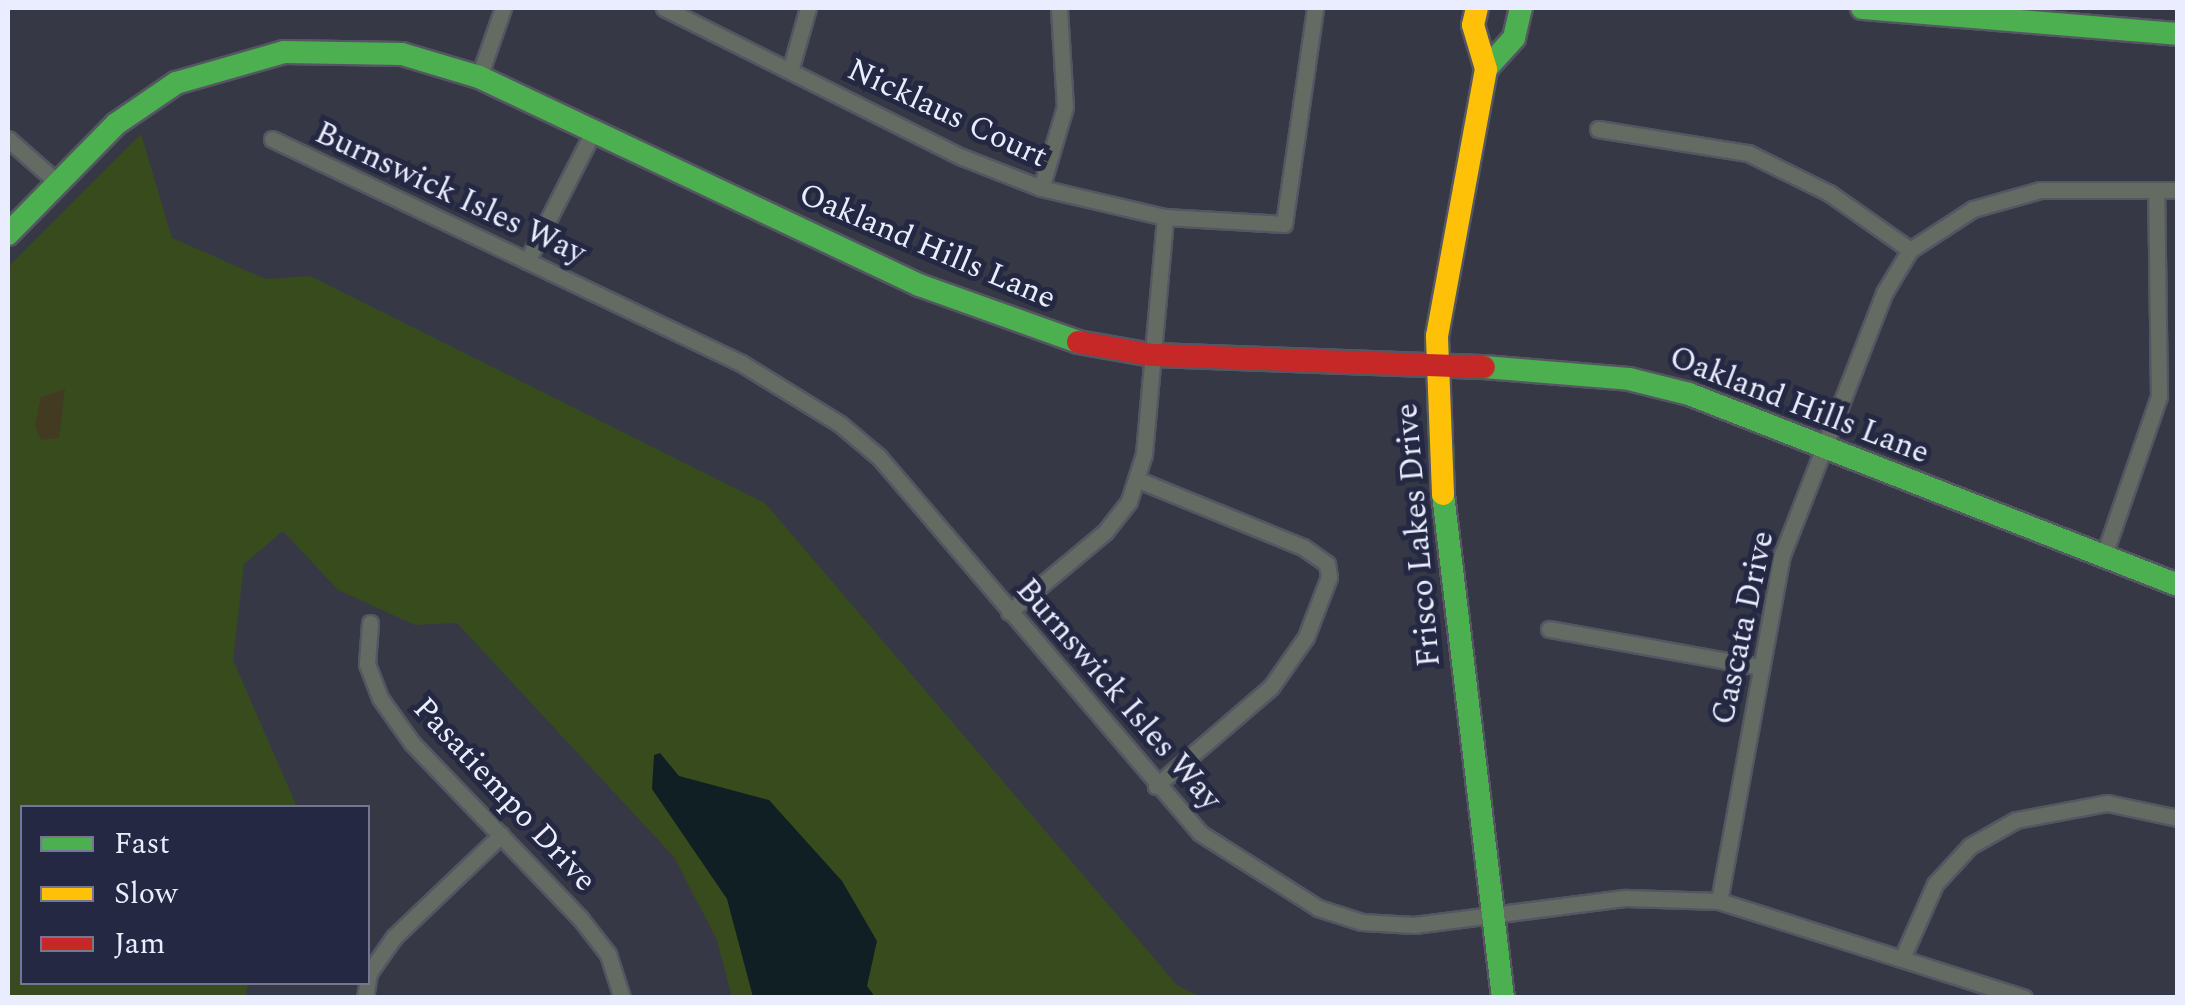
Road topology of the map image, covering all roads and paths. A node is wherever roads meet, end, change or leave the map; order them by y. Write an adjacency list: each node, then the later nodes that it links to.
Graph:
1 (503, 8): 12 (street)
2 (664, 8): 11 (street, Nicklaus Court)
3 (808, 8): 11 (street)
4 (1058, 8): 18 (street)
5 (1315, 8): 21 (street, Nicklaus Court)
6 (1477, 8): 10 (street, Frisco Lakes Drive)
7 (1521, 8): 10 (street, Frisco Lakes Drive)
8 (1862, 8): 9 (street)
9 (2178, 34)
10 (1486, 68): 26 (street, Frisco Lakes Drive)
11 (790, 71): 18 (street, Nicklaus Court)
12 (479, 77): 14 (street, Oakland Hills Lane); 17 (street, Oakland Hills Lane)
13 (1598, 129): 23 (street)
14 (593, 132): 24 (street); 25 (street, Oakland Hills Lane)
15 (8, 139): 17 (street)
16 (272, 140): 24 (street, Burnswick Isles Way)
17 (57, 182): 22 (street, Oakland Hills Lane)
18 (1041, 188): 21 (street, Nicklaus Court)
19 (2156, 190): 20 (street, Cascata Drive); 23 (street, Cascata Drive); 29 (street)
20 (2178, 190)
21 (1165, 216): 25 (street)
22 (8, 234)
23 (1910, 250): 27 (street, Cascata Drive)
24 (527, 261): 31 (street, Burnswick Isles Way)
25 (1152, 355): 26 (street, Oakland Hills Lane); 28 (street)
26 (1437, 367): 27 (street, Oakland Hills Lane); 39 (street, Frisco Lakes Drive)
27 (1825, 448): 29 (street, Oakland Hills Lane); 34 (street, Cascata Drive)
28 (1136, 479): 31 (street); 35 (street)
29 (2102, 558): 30 (street, Oakland Hills Lane)
30 (2178, 585)
31 (1009, 612): 35 (street, Burnswick Isles Way)
32 (370, 623): 37 (street, Pasatiempo Drive)
33 (1549, 629): 34 (street)
34 (1760, 667): 38 (street, Cascata Drive)
35 (1156, 786): 39 (street, Burnswick Isles Way)
36 (2178, 818): 40 (street)
37 (501, 835): 41 (street); 42 (street, Pasatiempo Drive)
38 (1719, 901): 39 (street, Burnswick Isles Way); 40 (street, Burnswick Isles Way)
39 (1494, 914): 43 (street, Frisco Lakes Drive)
40 (1903, 956): 44 (street, Burnswick Isles Way)
41 (370, 972)
42 (622, 998)
43 (1504, 998)
44 (2024, 998)

